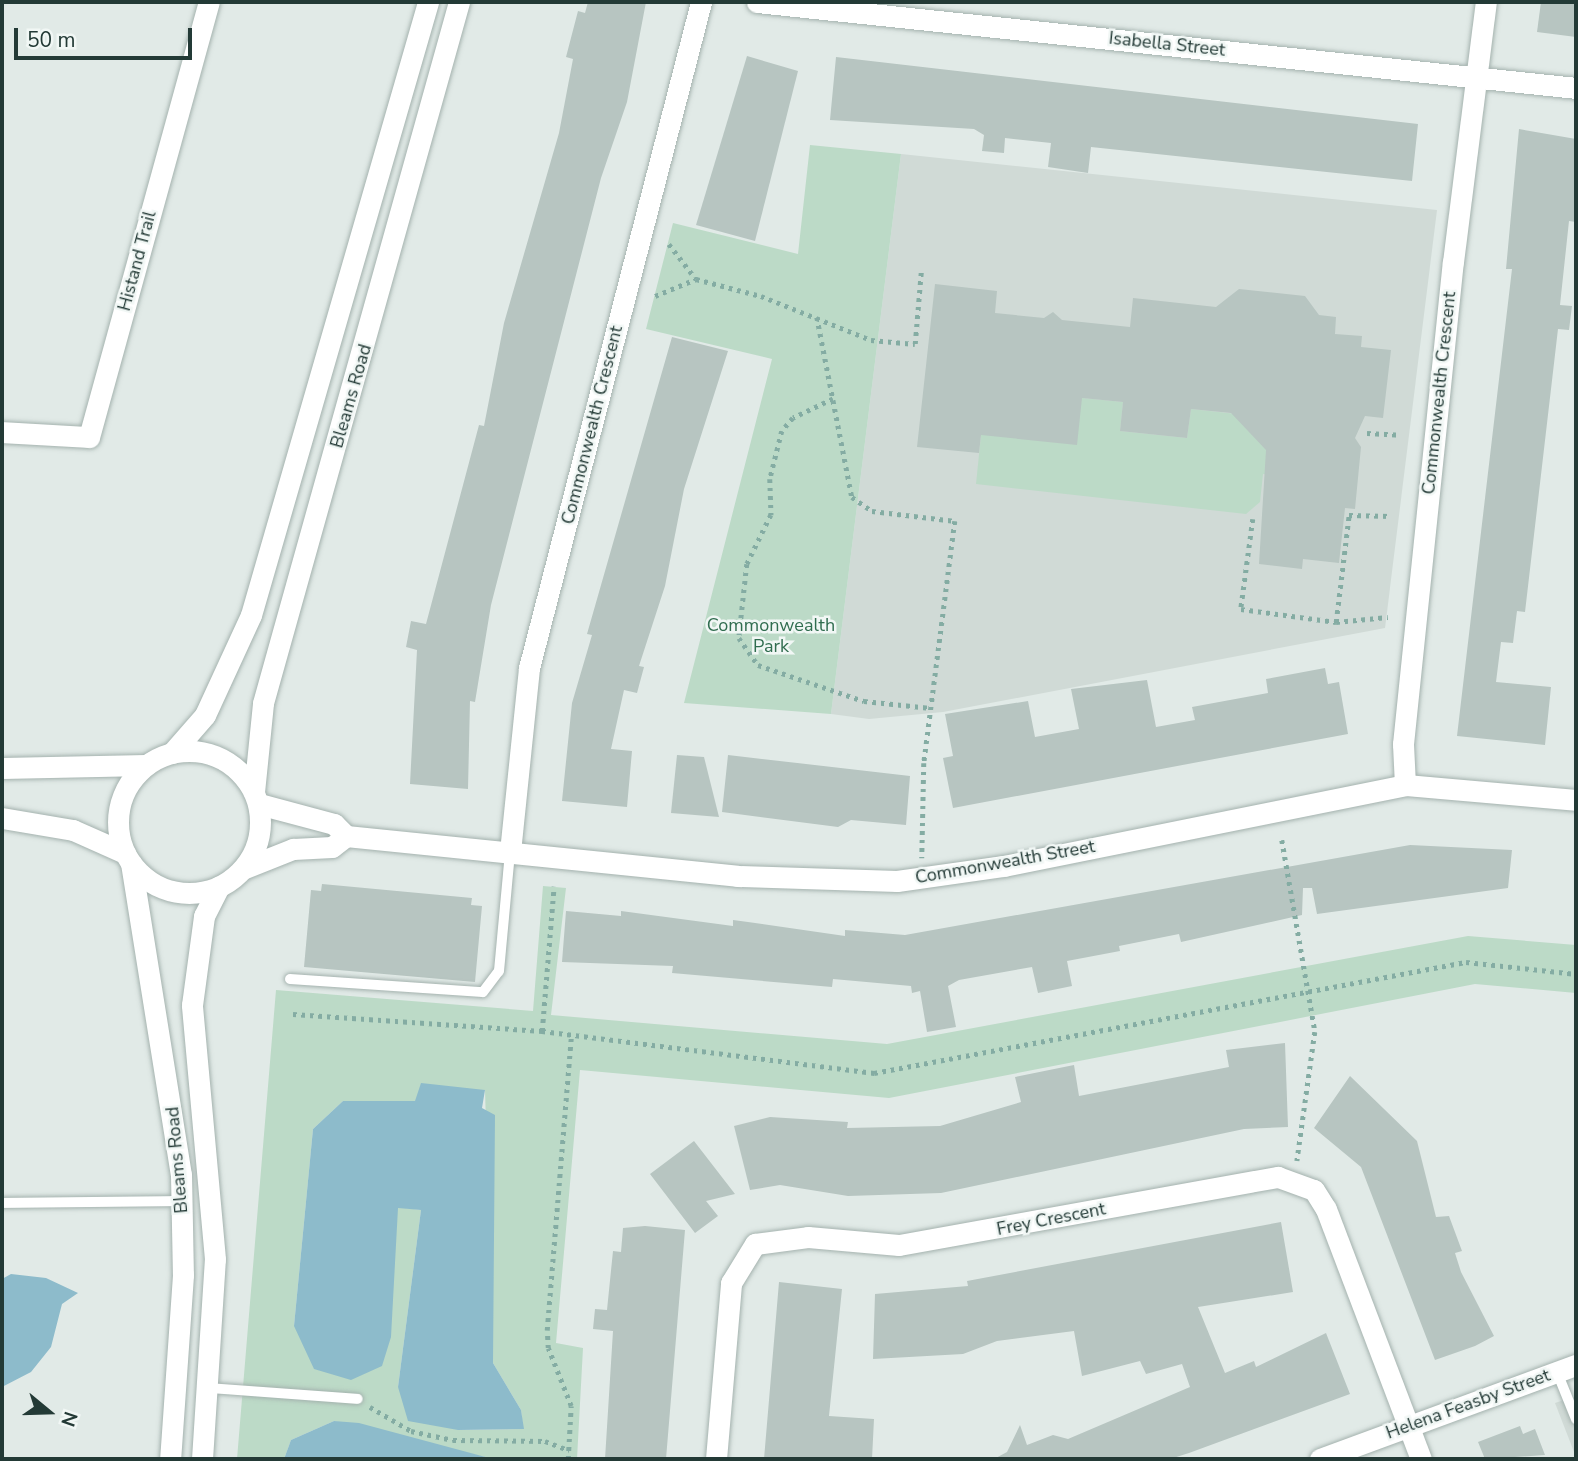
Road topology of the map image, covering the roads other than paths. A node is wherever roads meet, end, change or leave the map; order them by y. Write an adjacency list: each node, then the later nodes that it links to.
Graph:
1 (209, 2): 9 (street, Histand Trail)
2 (428, 2): 10 (street, Bleams Road)
3 (459, 2): 14 (street, Bleams Road)
4 (701, 2): 18 (street, Commonwealth Crescent)
5 (757, 2): 7 (street, Isabella Street)
6 (1486, 2): 7 (street, Commonwealth Crescent)
7 (1477, 77): 8 (street, Isabella Street); 13 (street, Commonwealth Crescent)
8 (1576, 88)
9 (2, 432)
10 (172, 753): 11 (street); 14 (street)
11 (146, 765): 12 (street); 19 (street)
12 (2, 768)
13 (1405, 785): 15 (street, Commonwealth Street); 18 (street, Commonwealth Street)
14 (257, 798): 17 (street, Commonwealth Street); 20 (street)
15 (1576, 800)
16 (2, 818): 19 (street)
17 (346, 836): 18 (street, Commonwealth Street); 20 (street, Commonwealth Street)
18 (510, 852): 22 (lane)
19 (128, 858): 21 (street); 23 (street, Bleams Road)
20 (245, 868): 21 (street)
21 (219, 887): 26 (street, Bleams Road)
22 (290, 979)
23 (181, 1201): 24 (lane); 30 (street, Bleams Road)
24 (2, 1203)
25 (1567, 1368): 28 (lane); 29 (street, Helena Feasby Street)
26 (209, 1388): 27 (lane); 31 (street, Bleams Road)
27 (358, 1399)
28 (1576, 1419)
29 (1409, 1425): 32 (street, Frey Crescent); 33 (street, Helena Feasby Street); 34 (street)
30 (170, 1459)
31 (202, 1459)
32 (716, 1459)
33 (1320, 1459)
34 (1421, 1459)

